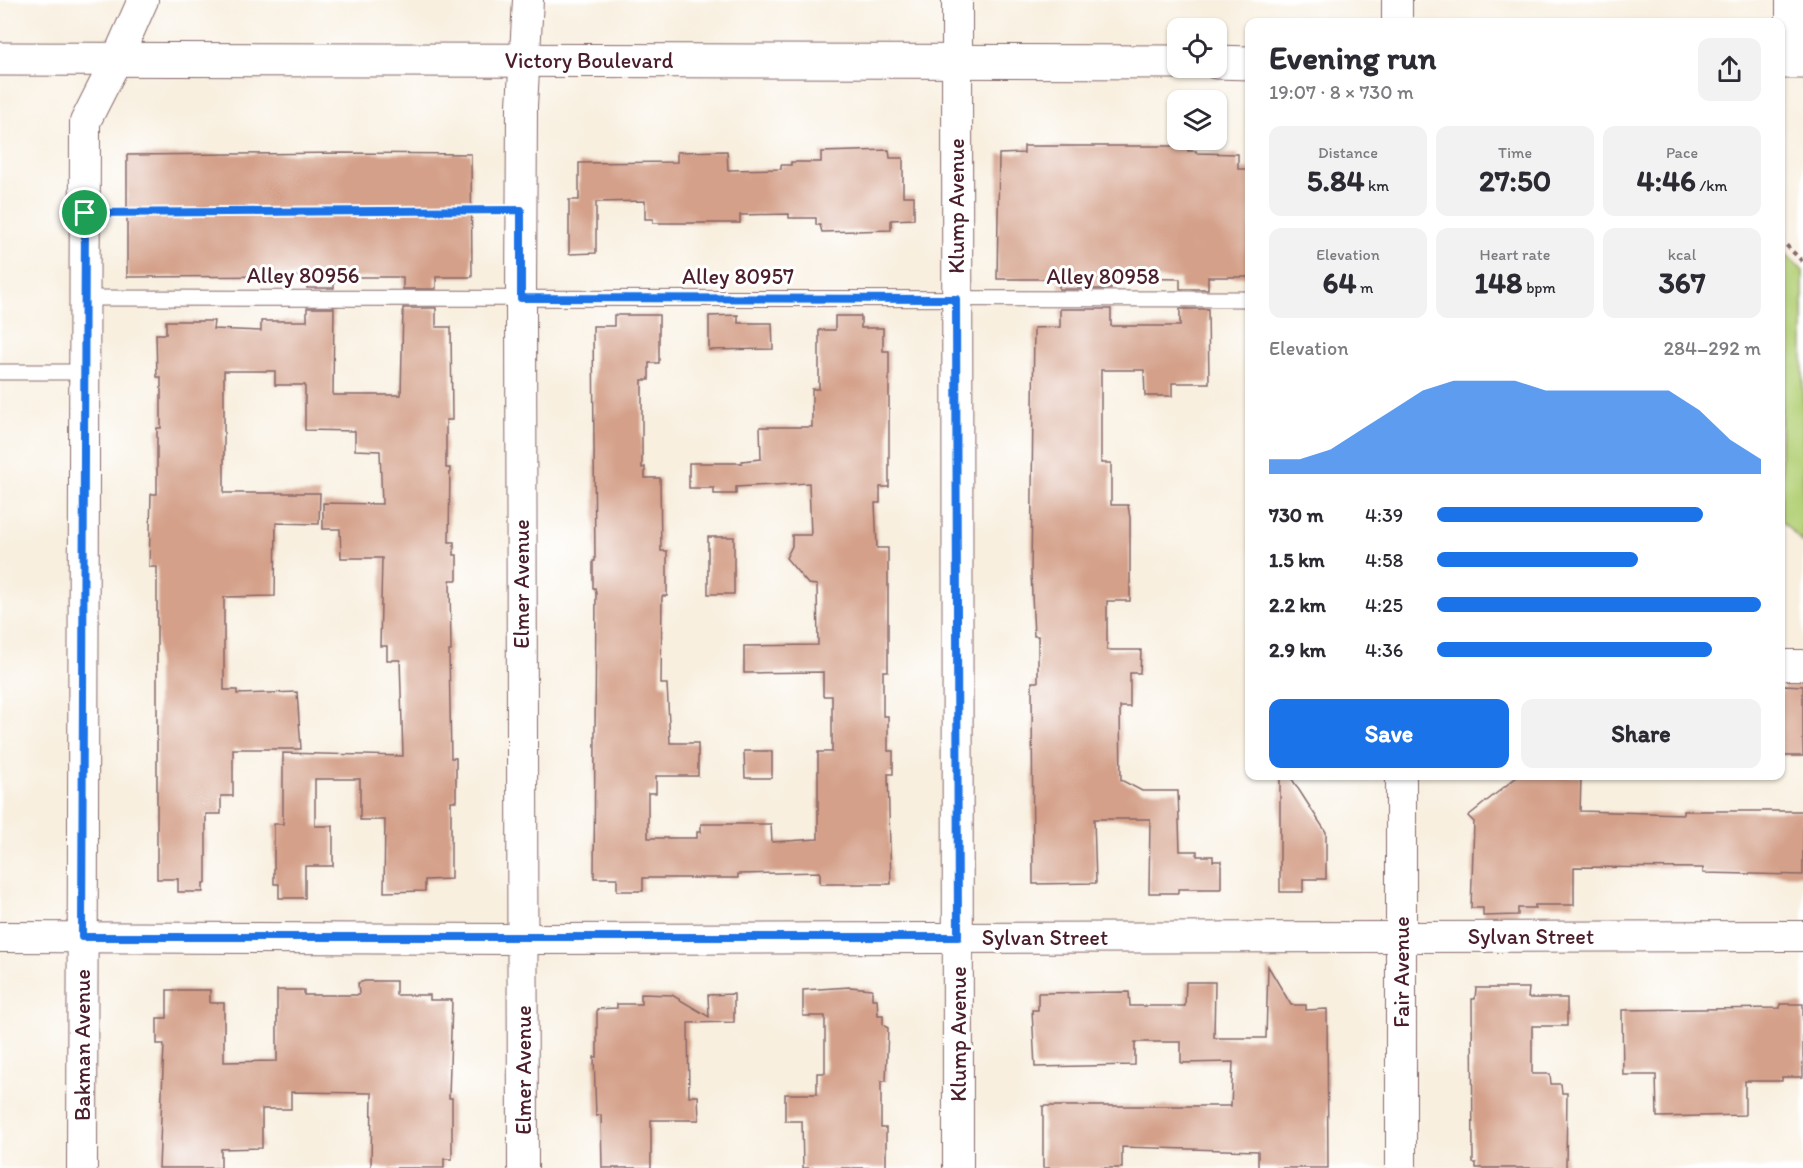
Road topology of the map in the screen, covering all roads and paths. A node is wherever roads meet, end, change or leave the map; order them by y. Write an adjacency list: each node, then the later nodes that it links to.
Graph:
1 (144, 0): 9 (street, Bakman Avenue)
2 (528, 0): 8 (street, Elmer Avenue)
3 (957, 0): 10 (street, Klump Avenue)
4 (1397, 0): 6 (street)
5 (1791, 0): 12 (street)
6 (1397, 18)
7 (0, 59): 9 (main road, Victory Boulevard)
8 (526, 60): 9 (main road, Victory Boulevard); 10 (main road, Victory Boulevard); 15 (street, Elmer Avenue)
9 (116, 61): 16 (street, Bakman Avenue)
10 (956, 62): 11 (main road, Victory Boulevard); 21 (street, Klump Avenue)
11 (1167, 62)
12 (1791, 62)
13 (1227, 63): 14 (main road)
14 (1245, 63)
15 (521, 210): 16 (path); 20 (street, Elmer Avenue)
16 (85, 213): 19 (street, Bakman Avenue)
17 (1785, 244): 18 (path)
18 (1803, 262)
19 (85, 298): 20 (lane, Alley 80956); 24 (street, Bakman Avenue)
20 (521, 298): 21 (lane, Alley 80957); 31 (street, Elmer Avenue)
21 (956, 299): 22 (lane, Alley 80958); 30 (street, Klump Avenue)
22 (1245, 299)
23 (0, 372): 24 (lane)
24 (85, 372): 29 (street, Bakman Avenue)
25 (1401, 780): 26 (street, Fair Avenue)
26 (1401, 936): 27 (street, Sylvan Street); 30 (street, Sylvan Street); 35 (street, Fair Avenue)
27 (1803, 936)
28 (0, 937): 29 (street, Sylvan Street)
29 (82, 937): 31 (street, Sylvan Street); 32 (street, Bakman Avenue)
30 (958, 937): 31 (street, Sylvan Street); 34 (street, Klump Avenue)
31 (522, 939): 33 (street, Elmer Avenue)
32 (82, 1168)
33 (523, 1168)
34 (958, 1168)
35 (1401, 1168)

